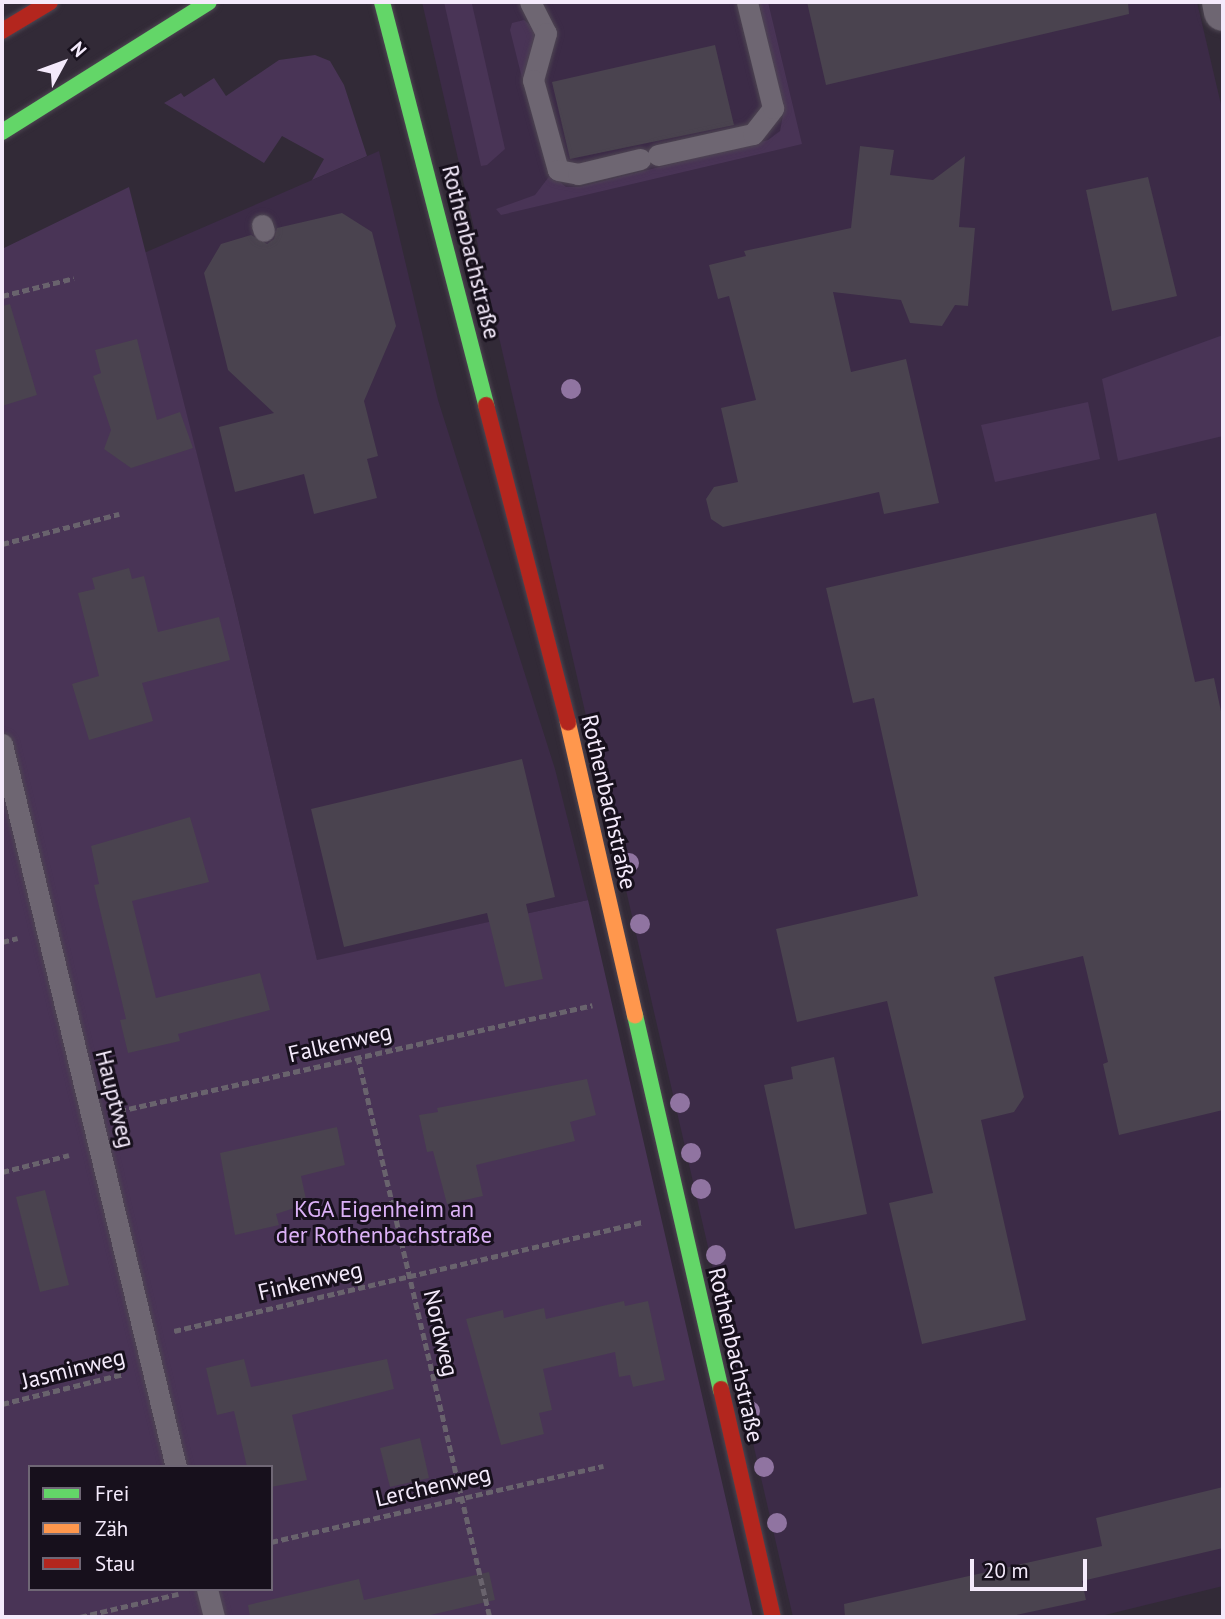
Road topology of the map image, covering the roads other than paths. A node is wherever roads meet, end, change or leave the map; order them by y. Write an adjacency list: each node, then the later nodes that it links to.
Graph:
1 (50, 2): 8 (main road)
2 (209, 2): 9 (main road)
3 (382, 2): 14 (main road, Rothenbachstraße)
4 (530, 2): 5 (lane)
5 (747, 2)
6 (1221, 2): 7 (street)
7 (1223, 12)
8 (2, 31)
9 (2, 132)
10 (2, 744): 11 (lane, Hauptweg)
11 (176, 1465)
12 (208, 1591): 13 (lane)
13 (214, 1617)
14 (773, 1617)

